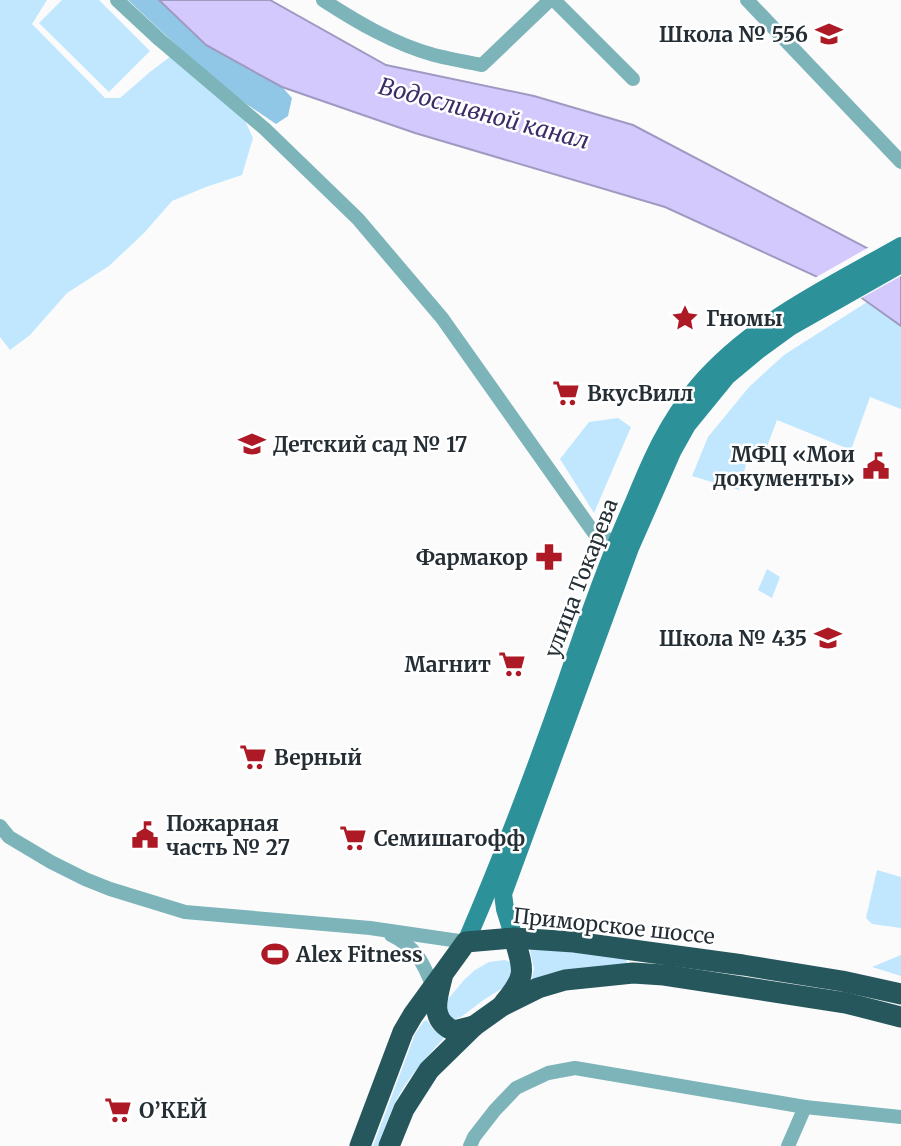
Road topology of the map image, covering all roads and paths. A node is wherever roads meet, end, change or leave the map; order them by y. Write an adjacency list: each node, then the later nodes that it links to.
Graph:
1 (117, 0): 8 (street)
2 (323, 0): 3 (street)
3 (552, 0): 5 (street)
4 (747, 0): 6 (street)
5 (633, 79)
6 (901, 162)
7 (899, 253): 8 (main road, улица Токарева); 8 (main road, улица Токарева)
8 (623, 546): 11 (main road, улица Токарева); 12 (main road, улица Токарева)
9 (0, 826): 10 (street)
10 (377, 929): 12 (street); 13 (street)
11 (514, 938): 12 (highway, Приморское шоссе); 14 (highway, Приморское шоссе); 15 (highway)
12 (466, 942): 13 (highway)
13 (438, 981): 17 (highway); 20 (highway)
14 (901, 994)
15 (502, 1006): 16 (highway, Приморское шоссе); 17 (highway, Приморское шоссе)
16 (901, 1017)
17 (474, 1026): 21 (highway, Приморское шоссе)
18 (805, 1107): 19 (street); 22 (street); 23 (street)
19 (901, 1117)
20 (359, 1146)
21 (388, 1146)
22 (470, 1146)
23 (788, 1146)

